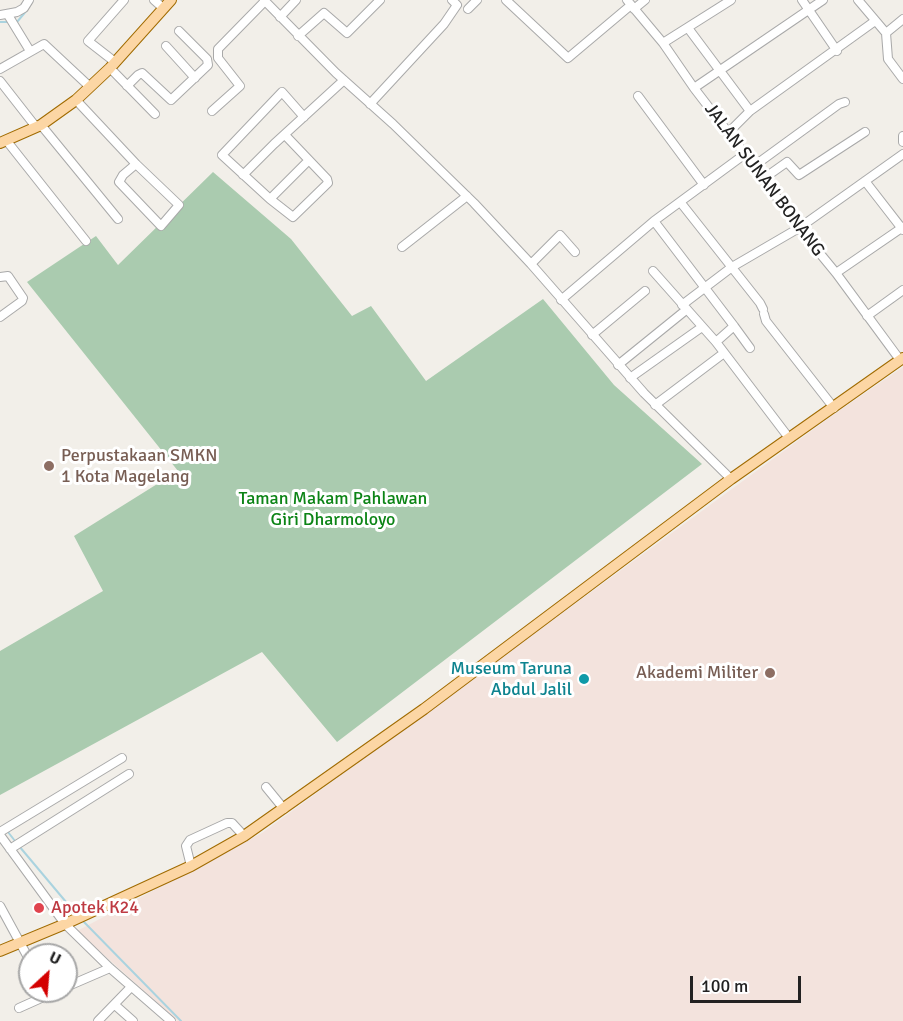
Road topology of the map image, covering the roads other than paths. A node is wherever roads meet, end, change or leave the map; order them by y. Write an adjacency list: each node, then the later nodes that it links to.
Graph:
1 (29, 0): 19 (street)
2 (124, 0): 31 (street)
3 (154, 0): 15 (street)
4 (296, 0): 20 (street)
5 (380, 0): 26 (street)
6 (452, 0): 44 (street)
7 (477, 0): 17 (street)
8 (506, 0): 16 (street)
9 (645, 0): 16 (street)
10 (731, 0): 23 (street)
11 (802, 0): 18 (street)
12 (823, 0): 18 (street)
13 (858, 0): 21 (street)
14 (264, 1): 20 (street); 45 (street)
15 (167, 4): 31 (main road)
16 (631, 4): 27 (street, JALAN SUNAN BONANG)
17 (468, 9)
18 (809, 10): 30 (street); 33 (street)
19 (4, 15): 29 (street)
20 (280, 17): 26 (street)
21 (875, 21): 25 (street); 30 (street)
22 (902, 22): 25 (street)
23 (688, 28): 27 (street); 33 (street)
24 (179, 31): 34 (street)
25 (886, 33): 35 (street)
26 (298, 36): 37 (street)
27 (663, 43): 40 (street, JALAN SUNAN BONANG)
28 (166, 46): 34 (street)
29 (30, 51): 32 (street); 39 (street)
30 (837, 51): 46 (street)
31 (112, 65): 38 (street); 39 (main road)
32 (0, 68)
33 (720, 69): 40 (street); 46 (street)
34 (195, 78): 38 (street)
35 (903, 79)
36 (0, 81): 49 (street)
37 (344, 81): 44 (street); 48 (street)
38 (127, 86): 47 (street)
39 (90, 87): 42 (main road)
40 (694, 88): 50 (street, JALAN SUNAN BONANG)
41 (638, 96): 64 (street)
42 (76, 100): 49 (main road); 59 (street)
43 (845, 102): 60 (street)
44 (370, 104): 65 (street)
45 (212, 111)
46 (750, 111): 50 (street)
47 (155, 114)
48 (304, 117): 52 (street); 61 (street)
49 (39, 126): 54 (main road); 68 (street)
50 (729, 132): 56 (street, JALAN SUNAN BONANG)
51 (865, 132): 62 (street)
52 (285, 135): 58 (street); 61 (street)
53 (903, 136): 55 (street)
54 (3, 142): 72 (street)
55 (903, 142)
56 (745, 154): 60 (street, JALAN SUNAN BONANG); 64 (street)
57 (903, 154): 63 (street)
58 (309, 160): 66 (street); 66 (street)
59 (136, 164): 59 (street)
60 (754, 166): 62 (street, JALAN SUNAN BONANG)
61 (243, 175): 66 (street)
62 (763, 178): 70 (street, JALAN SUNAN BONANG)
63 (865, 181): 70 (street); 71 (street)
64 (704, 185): 67 (street)
65 (467, 196): 73 (street); 75 (street)
66 (270, 199)
67 (681, 203): 69 (street); 76 (street)
68 (118, 219)
69 (654, 221): 80 (street); 83 (street)
70 (799, 228): 76 (street); 78 (street, JALAN SUNAN BONANG)
71 (902, 229): 78 (street)
72 (86, 241)
73 (402, 247)
74 (575, 252): 75 (street)
75 (531, 264): 83 (street)
76 (732, 267): 80 (street); 97 (street)
77 (653, 271): 84 (street)
78 (836, 273): 85 (street, JALAN SUNAN BONANG)
79 (0, 277): 86 (street)
80 (706, 288): 84 (street); 87 (street)
81 (903, 290): 85 (street)
82 (645, 291): 89 (street)
83 (561, 300): 89 (street)
84 (684, 308): 88 (street); 94 (street)
85 (867, 316): 93 (street, JALAN SUNAN BONANG)
86 (0, 317)
87 (734, 326): 90 (street); 91 (street)
88 (702, 327): 90 (street); 95 (street)
89 (592, 336): 94 (street)
90 (716, 342): 92 (street)
91 (750, 348)
92 (724, 353): 96 (street); 98 (street)
93 (902, 359): 97 (main road)
94 (618, 365): 95 (street)
95 (630, 378): 96 (street)
96 (655, 405): 99 (street)
97 (834, 408): 98 (main road)
98 (789, 438): 99 (main road)
99 (731, 479): 103 (main road)
100 (122, 758): 104 (street)
101 (129, 774): 106 (street)
102 (266, 787): 103 (street)
103 (284, 809): 105 (main road)
104 (2, 832): 106 (street)
105 (244, 836): 107 (main road); 107 (street)
106 (15, 846): 109 (street)
107 (191, 866): 109 (main road)
108 (0, 906): 110 (street)
109 (71, 921): 110 (main road); 112 (street)
110 (20, 942): 111 (main road)
111 (0, 951)
112 (110, 968): 113 (street); 114 (street)
113 (78, 982)
114 (131, 987): 116 (street); 120 (street)
115 (28, 1003): 117 (street)
116 (114, 1005): 118 (street); 119 (street)
117 (19, 1008)
118 (98, 1021)
119 (133, 1021)
120 (171, 1021)

